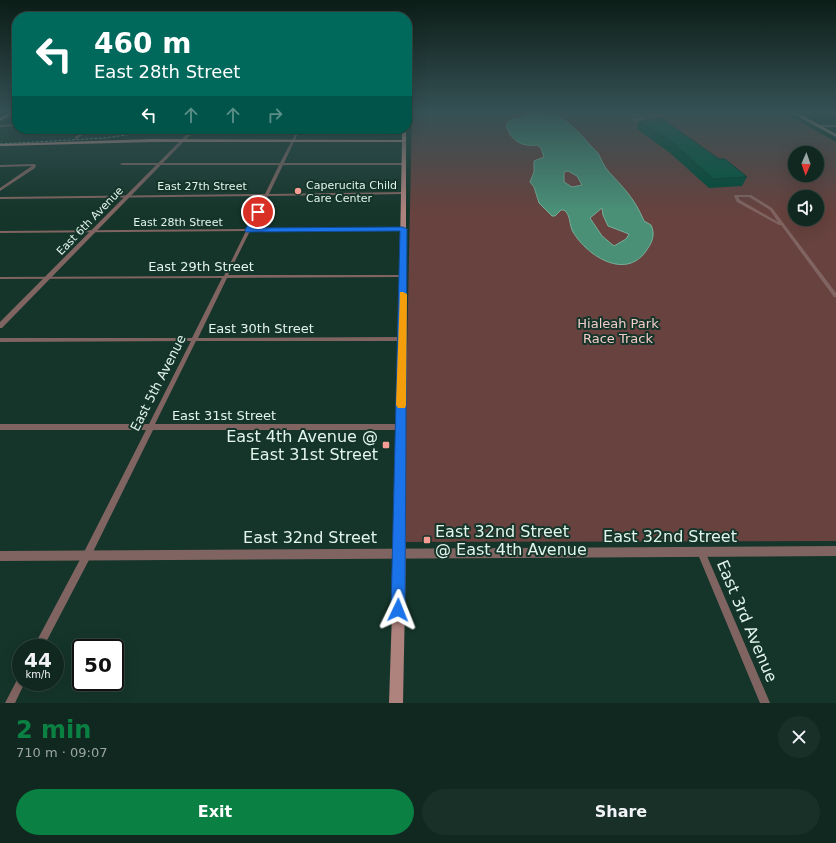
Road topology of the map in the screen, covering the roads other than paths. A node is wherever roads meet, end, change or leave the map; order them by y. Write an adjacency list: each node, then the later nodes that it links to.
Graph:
1 (178, 145): 5 (street, East 6th Avenue)
2 (291, 145): 6 (street, East 5th Avenue)
3 (404, 145): 7 (main road)
4 (122, 164): 5 (street)
5 (160, 164): 6 (street); 12 (street, East 6th Avenue)
6 (281, 164): 7 (street); 11 (street, East 5th Avenue)
7 (404, 164): 10 (main road)
8 (0, 166): 9 (street)
9 (0, 190)
10 (404, 193): 11 (street, East 27th Street); 15 (main road)
11 (266, 195): 12 (street, East 27th Street); 16 (street, East 5th Avenue)
12 (128, 196): 13 (street, East 27th Street); 18 (street, East 6th Avenue)
13 (0, 198)
14 (780, 224): 14 (street); 23 (street)
15 (403, 229): 16 (street, East 28th Street); 19 (main road)
16 (249, 230): 18 (street, East 28th Street); 20 (street, East 5th Avenue)
17 (0, 232): 18 (street, East 28th Street)
18 (93, 232): 22 (street, East 6th Avenue)
19 (403, 276): 20 (street, East 29th Street); 26 (main road)
20 (226, 277): 22 (street, East 29th Street); 25 (street, East 5th Avenue)
21 (0, 278): 22 (street, East 29th Street)
22 (47, 278): 24 (street, East 6th Avenue)
23 (836, 296)
24 (0, 326)
25 (194, 339): 26 (street, East 30th Street); 27 (street, East 30th Street); 29 (street, East 5th Avenue)
26 (402, 339): 30 (main road)
27 (0, 340)
28 (0, 427): 29 (street, East 31st Street)
29 (150, 427): 30 (street, East 31st Street); 34 (street, East 5th Avenue)
30 (401, 427): 33 (main road)
31 (836, 551): 32 (street, East 32nd Street)
32 (701, 552): 33 (street, East 32nd Street); 40 (street, East 3rd Avenue)
33 (400, 553): 34 (street, East 32nd Street); 39 (main road)
34 (87, 555): 35 (street, East 32nd Street); 36 (street, East 5th Avenue)
35 (0, 556)
36 (43, 639)
37 (16, 691): 38 (street)
38 (10, 703)
39 (396, 703)
40 (765, 703)

